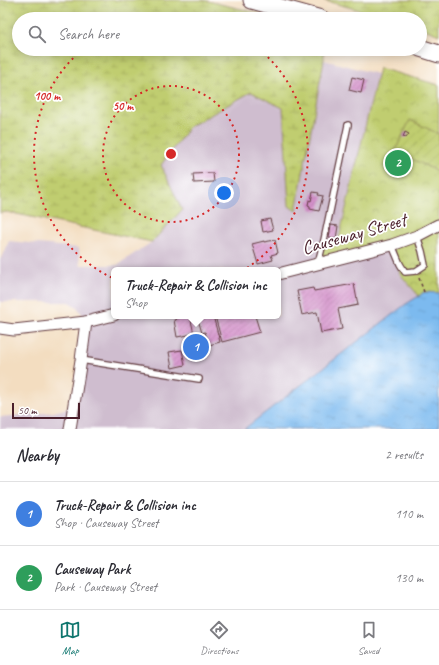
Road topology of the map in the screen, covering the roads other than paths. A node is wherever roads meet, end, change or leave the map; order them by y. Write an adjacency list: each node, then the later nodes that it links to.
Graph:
1 (252, 0): 2 (main road)
2 (296, 12)
3 (427, 50): 4 (main road)
4 (439, 54)
5 (348, 125): 9 (lane)
6 (438, 225): 7 (street, Causeway Street)
7 (417, 236): 8 (street, Causeway Street); 8 (lane)
8 (392, 245): 9 (street, Causeway Street)
9 (318, 264): 10 (street, Causeway Street)
10 (281, 273)
11 (111, 316): 12 (street)
12 (86, 322): 13 (street); 14 (street)
13 (0, 328)
14 (81, 360): 15 (lane); 16 (street)
15 (198, 379)
16 (70, 429)

